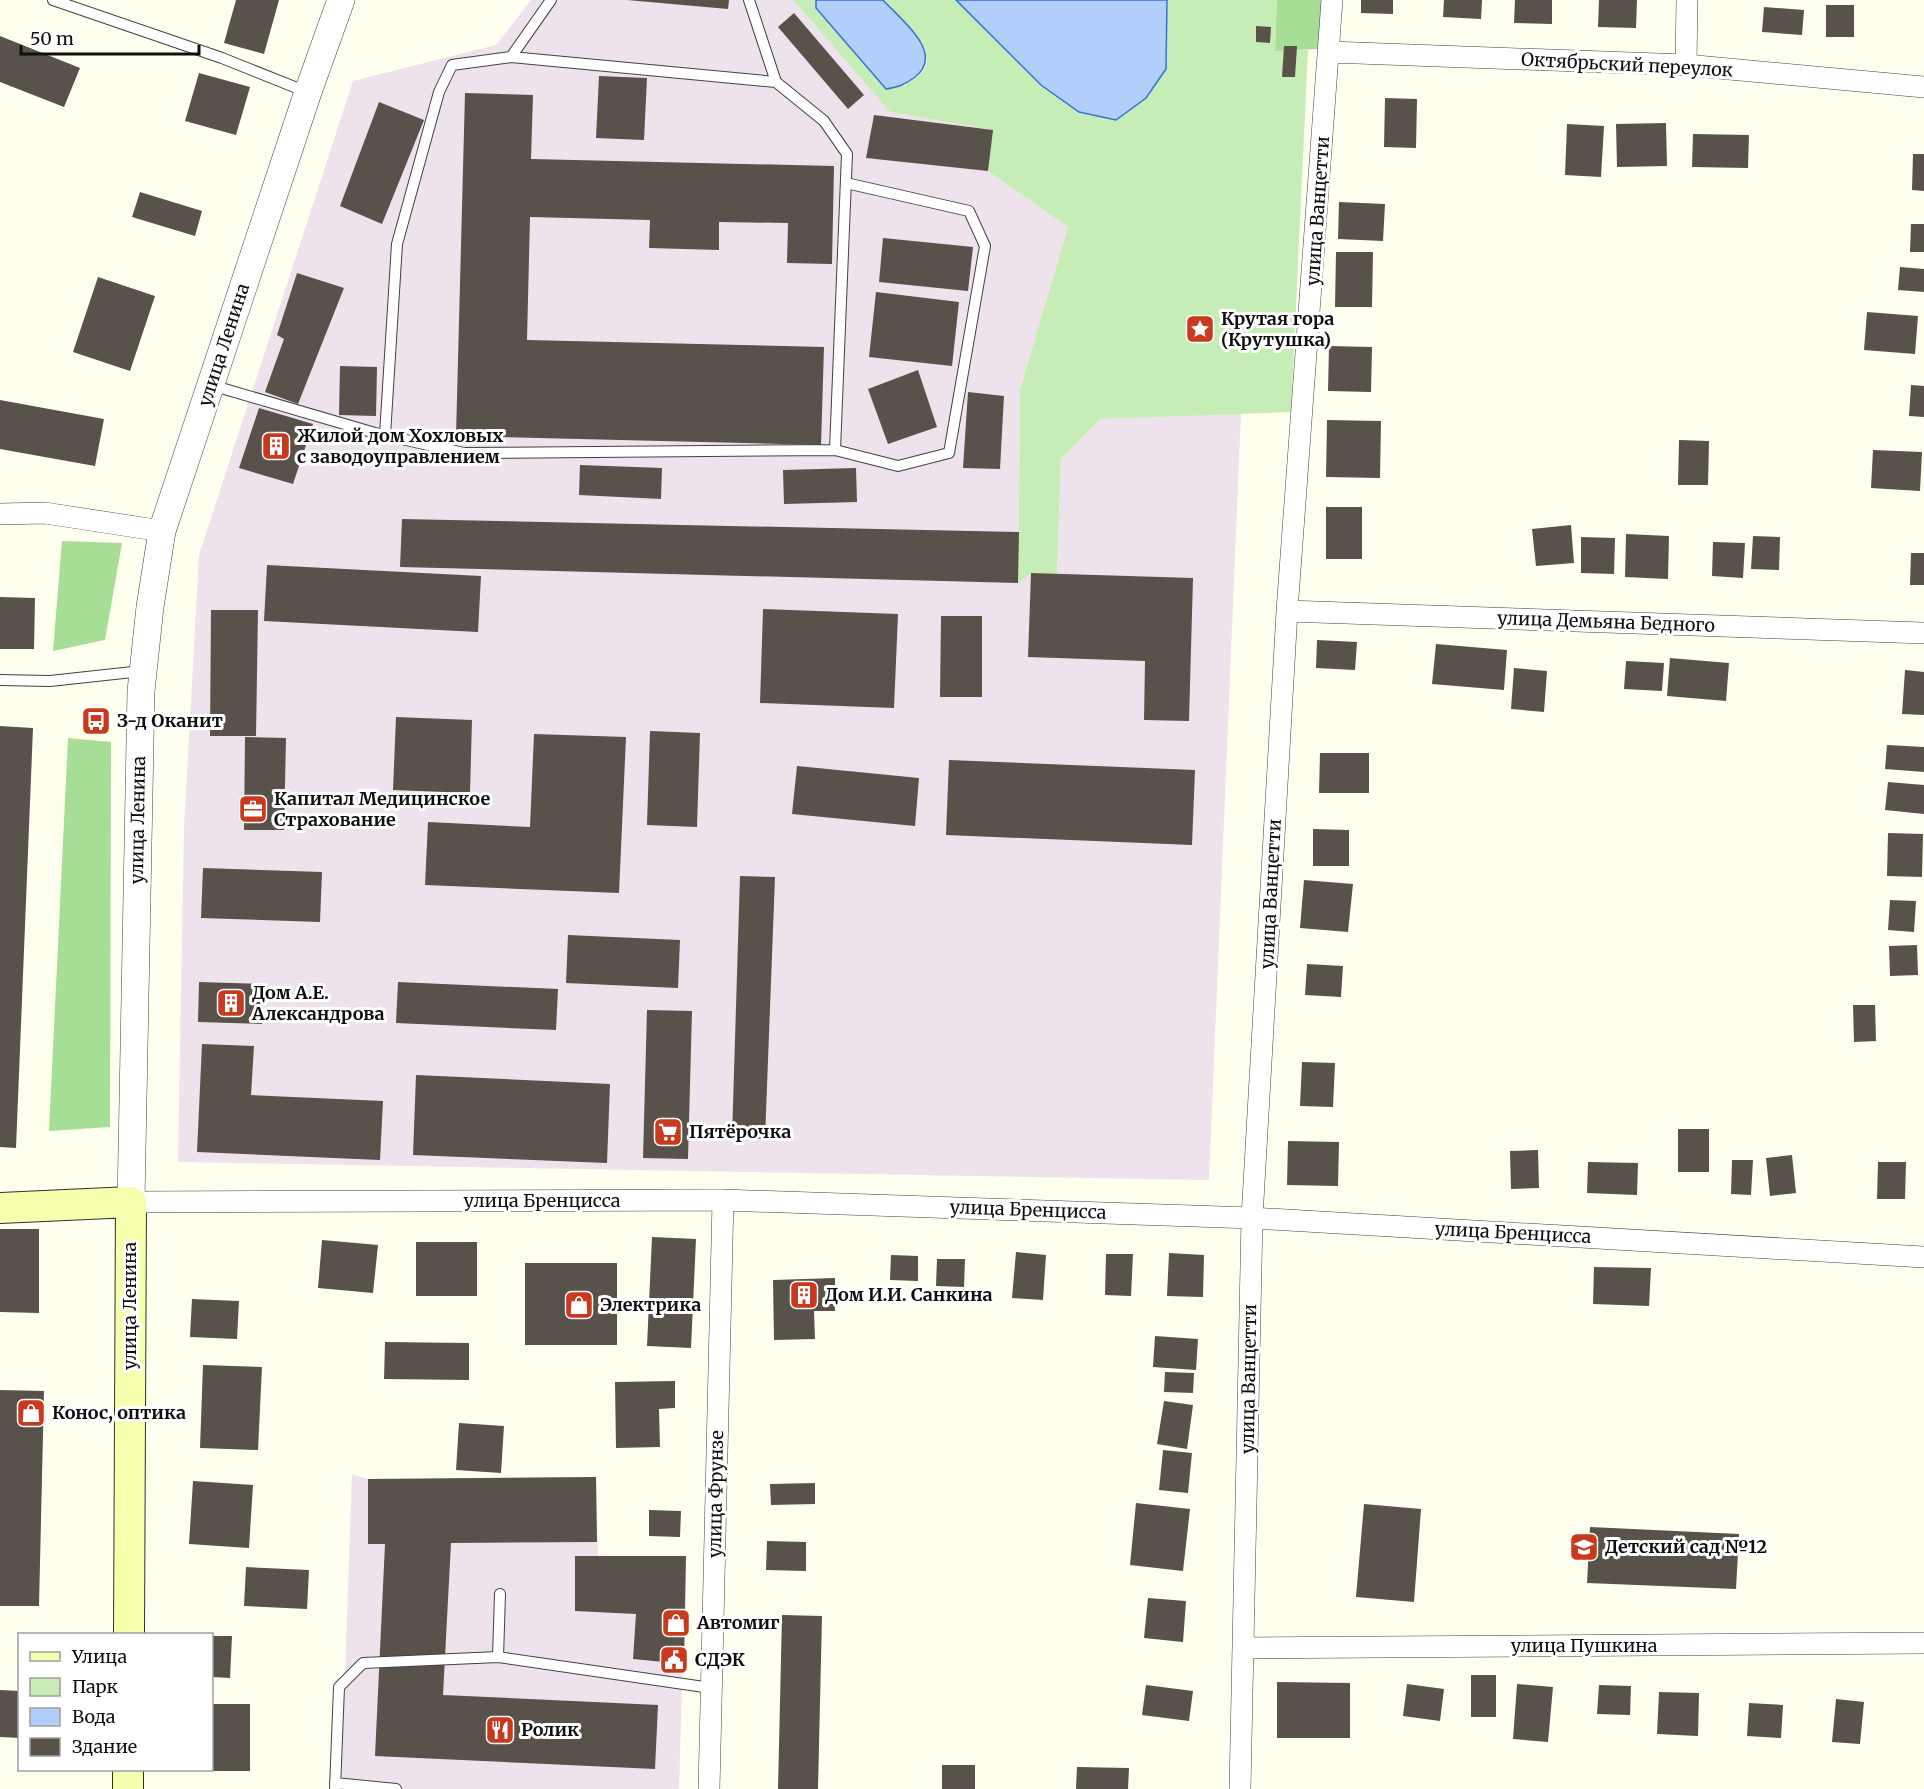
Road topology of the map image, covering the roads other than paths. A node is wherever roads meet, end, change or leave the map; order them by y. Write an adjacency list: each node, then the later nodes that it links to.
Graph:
1 (53, 0): 12 (lane)
2 (341, 0): 12 (street, улица Ленина)
3 (551, 0): 8 (lane)
4 (749, 0): 10 (lane)
5 (1332, 0): 7 (street, улица Ванцетти)
6 (1688, 0): 9 (street)
7 (1330, 52): 9 (street, Октябрьский переулок); 19 (street, улица Ванцетти)
8 (511, 57): 10 (lane); 15 (lane)
9 (1686, 65): 11 (street, Октябрьский переулок)
10 (776, 82): 13 (lane)
11 (1924, 87)
12 (308, 92): 14 (street, улица Ленина)
13 (846, 183): 16 (lane); 16 (lane)
14 (211, 385): 15 (lane); 18 (street, улица Ленина)
15 (385, 435): 16 (lane)
16 (835, 450)
17 (0, 514): 18 (street)
18 (162, 531): 21 (street, улица Ленина)
19 (1287, 611): 20 (street, улица Демьяна Бедного); 26 (street, улица Ванцетти)
20 (1924, 633)
21 (143, 671): 22 (lane); 24 (street, улица Ленина)
22 (0, 680)
23 (723, 1200): 24 (street, улица Бренцисса); 26 (street, улица Бренцисса); 33 (street, улица Фрунзе)
24 (131, 1202): 25 (main road); 29 (main road, улица Ленина)
25 (0, 1208)
26 (1252, 1218): 27 (street, улица Бренцисса); 31 (street, улица Ванцетти)
27 (1924, 1257)
28 (500, 1594): 32 (lane)
29 (129, 1633)
30 (1924, 1643): 31 (street, улица Пушкина)
31 (1244, 1648): 39 (street, улица Ванцетти)
32 (498, 1657): 33 (lane); 35 (lane)
33 (711, 1688): 38 (street, улица Фрунзе)
34 (128, 1771): 36 (main road)
35 (335, 1786): 37 (lane)
36 (128, 1789)
37 (396, 1789)
38 (709, 1789)
39 (1240, 1789)

